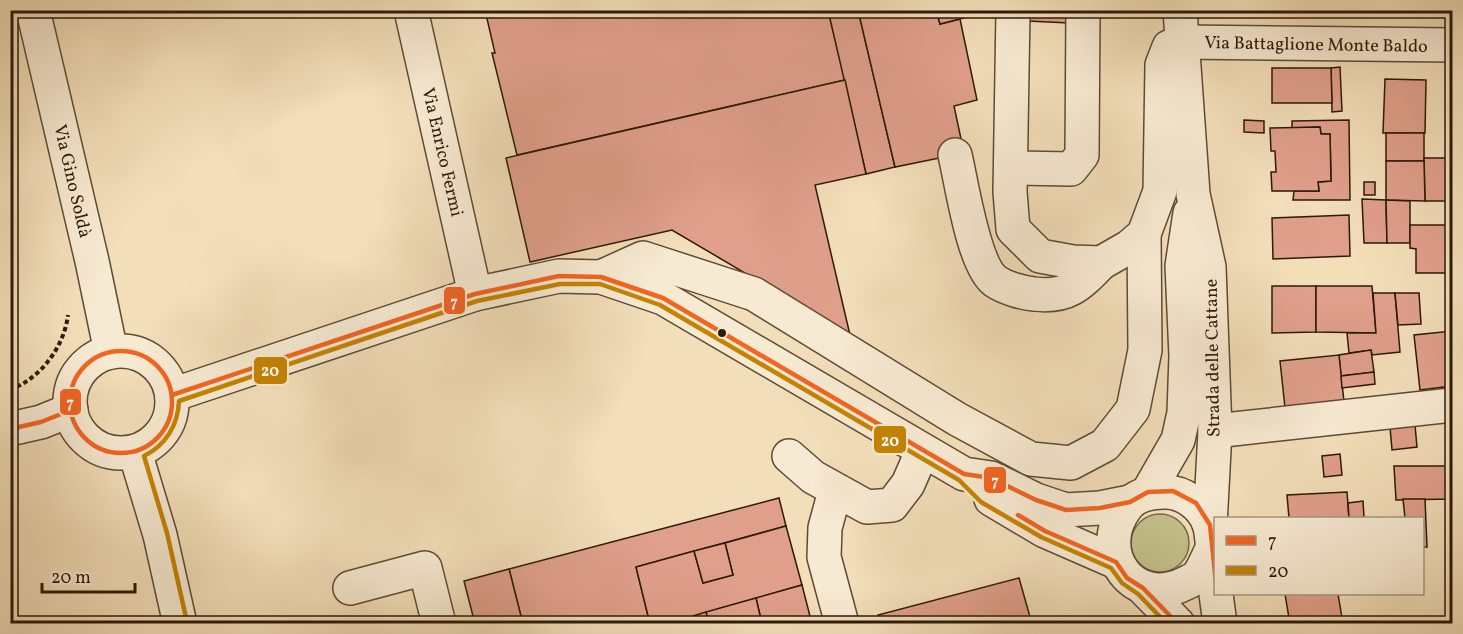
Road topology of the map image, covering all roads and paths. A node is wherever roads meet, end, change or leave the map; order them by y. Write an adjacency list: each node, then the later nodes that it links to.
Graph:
1 (33, 10): 15 (street, Via Gino Soldà)
2 (411, 10): 13 (street, Via Enrico Fermi)
3 (1013, 10): 8 (street)
4 (1083, 10): 8 (street)
5 (1180, 26): 6 (street, Via Battaglione Monte Baldo); 9 (street, Strada delle Cattane); 10 (street)
6 (1452, 45)
7 (955, 155): 11 (street)
8 (1011, 168): 11 (street)
9 (1193, 194): 21 (street, Strada delle Cattane); 27 (street, Strada delle Cattane)
10 (1144, 234): 11 (street); 12 (street)
11 (1101, 263)
12 (601, 277): 13 (street); 23 (street)
13 (475, 294): 17 (street)
14 (69, 310): 16 (path)
15 (111, 352): 17 (street); 19 (street)
16 (10, 390)
17 (172, 395): 22 (street)
18 (1452, 405): 21 (street)
19 (71, 410): 20 (street); 22 (street)
20 (10, 429)
21 (1215, 432): 28 (street, Strada delle Cattane)
22 (135, 452): 34 (street)
23 (922, 452): 25 (street); 26 (street)
24 (789, 456): 26 (street)
25 (964, 474): 27 (street); 29 (street)
26 (835, 490): 36 (street)
27 (1139, 497): 28 (street); 29 (street)
28 (1210, 538): 30 (street, Strada delle Cattane); 32 (street)
29 (1116, 562): 32 (street)
30 (1214, 578)
31 (350, 588): 35 (street)
32 (1143, 588): 37 (street)
33 (1216, 595): 38 (street)
34 (180, 624)
35 (439, 624)
36 (842, 624)
37 (1178, 624)
38 (1220, 624)

